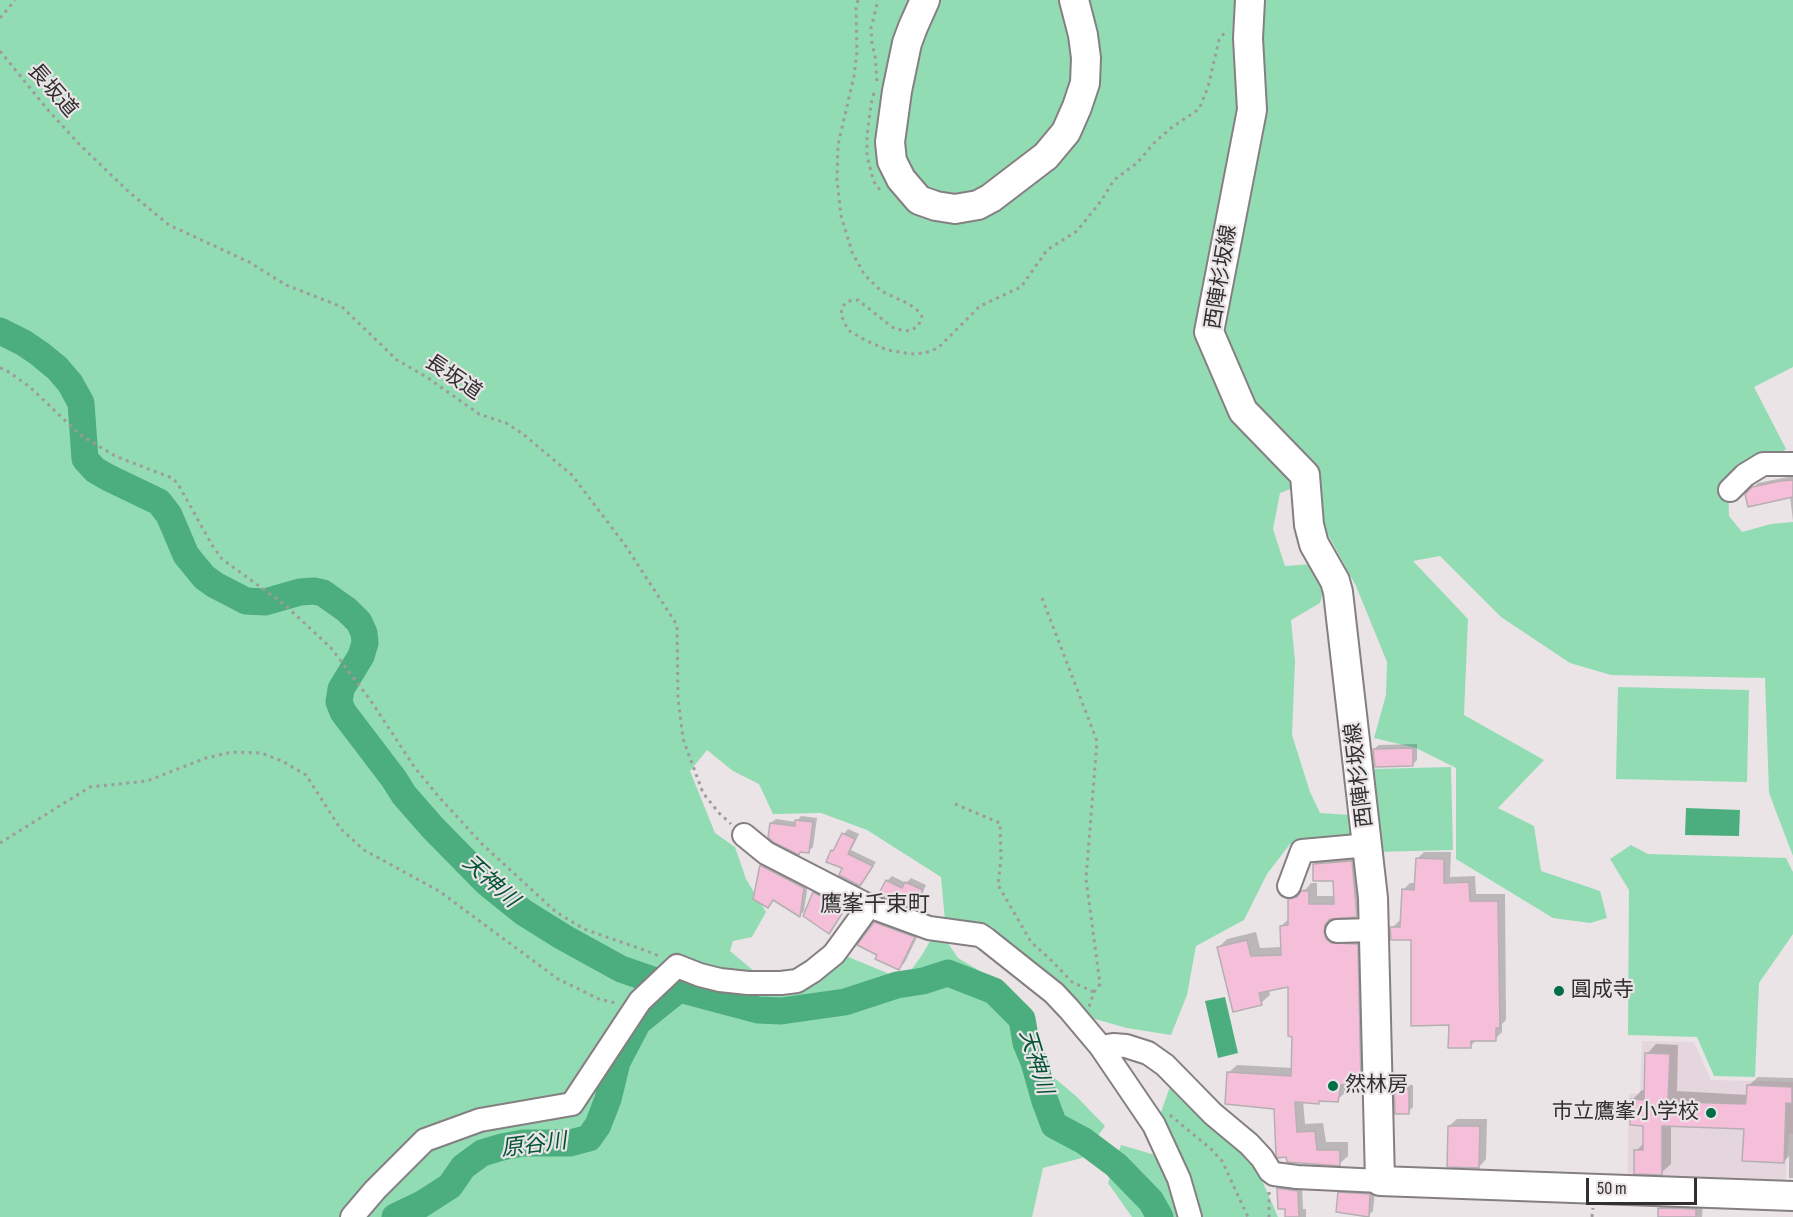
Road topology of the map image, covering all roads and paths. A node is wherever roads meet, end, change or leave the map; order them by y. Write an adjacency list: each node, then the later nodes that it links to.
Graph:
1 (15, 0): 5 (path)
2 (925, 0): 3 (main road)
3 (1074, 0)
4 (1250, 0): 14 (main road, 西陣杉坂線)
5 (0, 18)
6 (0, 51): 12 (path, 長坂道)
7 (0, 368): 19 (path)
8 (1793, 464): 9 (street)
9 (1730, 490)
10 (1042, 598): 20 (path)
11 (955, 804): 20 (path)
12 (744, 835): 16 (street)
13 (0, 843): 21 (path)
14 (1369, 845): 15 (street); 17 (main road, 西陣杉坂線)
15 (1289, 886)
16 (869, 906): 19 (street); 22 (street)
17 (1374, 930): 18 (street); 26 (main road, 西陣杉坂線)
18 (1336, 931)
19 (677, 966): 21 (street)
20 (1095, 992): 22 (path)
21 (638, 1004): 28 (street)
22 (1083, 1026): 23 (street)
23 (1101, 1047): 25 (street); 29 (street)
24 (1170, 1115): 30 (path)
25 (1274, 1174): 26 (street); 31 (path)
26 (1380, 1181): 27 (main road)
27 (1793, 1196)
28 (352, 1217)
29 (1190, 1217)
30 (1248, 1217)
31 (1269, 1217)

